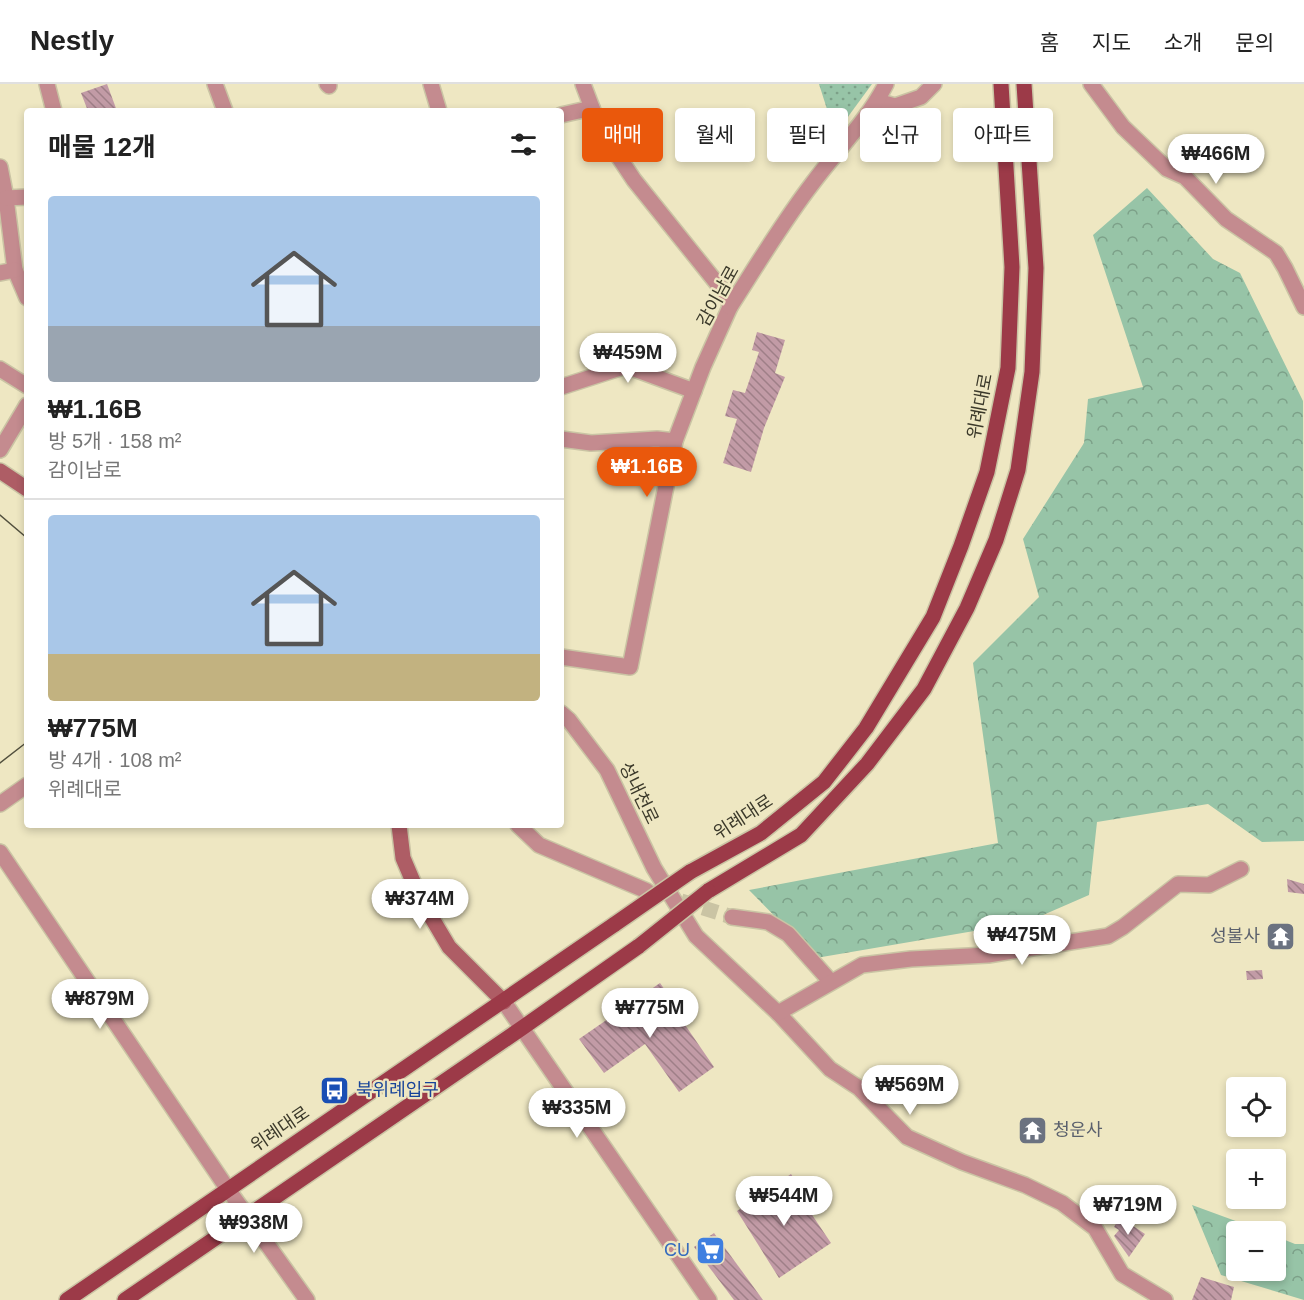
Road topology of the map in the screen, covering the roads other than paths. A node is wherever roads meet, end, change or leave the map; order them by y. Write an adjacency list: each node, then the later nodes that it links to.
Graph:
1 (47, 84): 11 (street)
2 (215, 84): 12 (street)
3 (431, 84): 13 (street)
4 (583, 84): 14 (street)
5 (886, 84): 10 (street, 감이남로)
6 (934, 84): 10 (street)
7 (1001, 84): 50 (main road, 위례대로, bridge)
8 (1024, 84): 52 (main road, bridge)
9 (1091, 84): 25 (street)
10 (878, 101): 24 (street, 감이남로)
11 (53, 108)
12 (224, 108)
13 (438, 108)
14 (592, 108)
15 (582, 110): 16 (street)
16 (564, 114)
17 (622, 162): 24 (street)
18 (1, 171): 20 (street)
19 (24, 197): 20 (street)
20 (6, 198): 21 (street)
21 (4, 225): 22 (street)
22 (8, 272): 23 (street)
23 (24, 294)
24 (730, 307): 29 (street, 감이남로)
25 (1304, 307)
26 (0, 369): 27 (street)
27 (24, 384)
28 (564, 386): 29 (street)
29 (694, 391): 33 (street, 감이남로)
30 (24, 409): 31 (street)
31 (4, 432): 34 (street)
32 (564, 439): 33 (street)
33 (675, 441): 37 (street, 감이남로)
34 (0, 450)
35 (0, 471): 36 (main road)
36 (24, 487)
37 (564, 657)
38 (564, 716): 51 (street, 성내천로)
39 (24, 787): 40 (street)
40 (0, 804)
41 (390, 828): 45 (main road)
42 (399, 828): 45 (main road)
43 (521, 828): 47 (street)
44 (0, 852): 53 (street)
45 (403, 858): 50 (main road)
46 (1241, 869): 49 (street)
47 (647, 891)
48 (732, 917): 49 (street)
49 (831, 982): 51 (street)
50 (504, 1002): 52 (street); 53 (main road, 위례대로)
51 (778, 1013): 59 (street, 성내천로)
52 (522, 1028): 54 (main road); 58 (street)
53 (227, 1188): 54 (street); 55 (main road, 위례대로)
54 (247, 1215): 56 (main road); 57 (street)
55 (67, 1300)
56 (125, 1300)
57 (307, 1300)
58 (709, 1300)
59 (1165, 1300)

